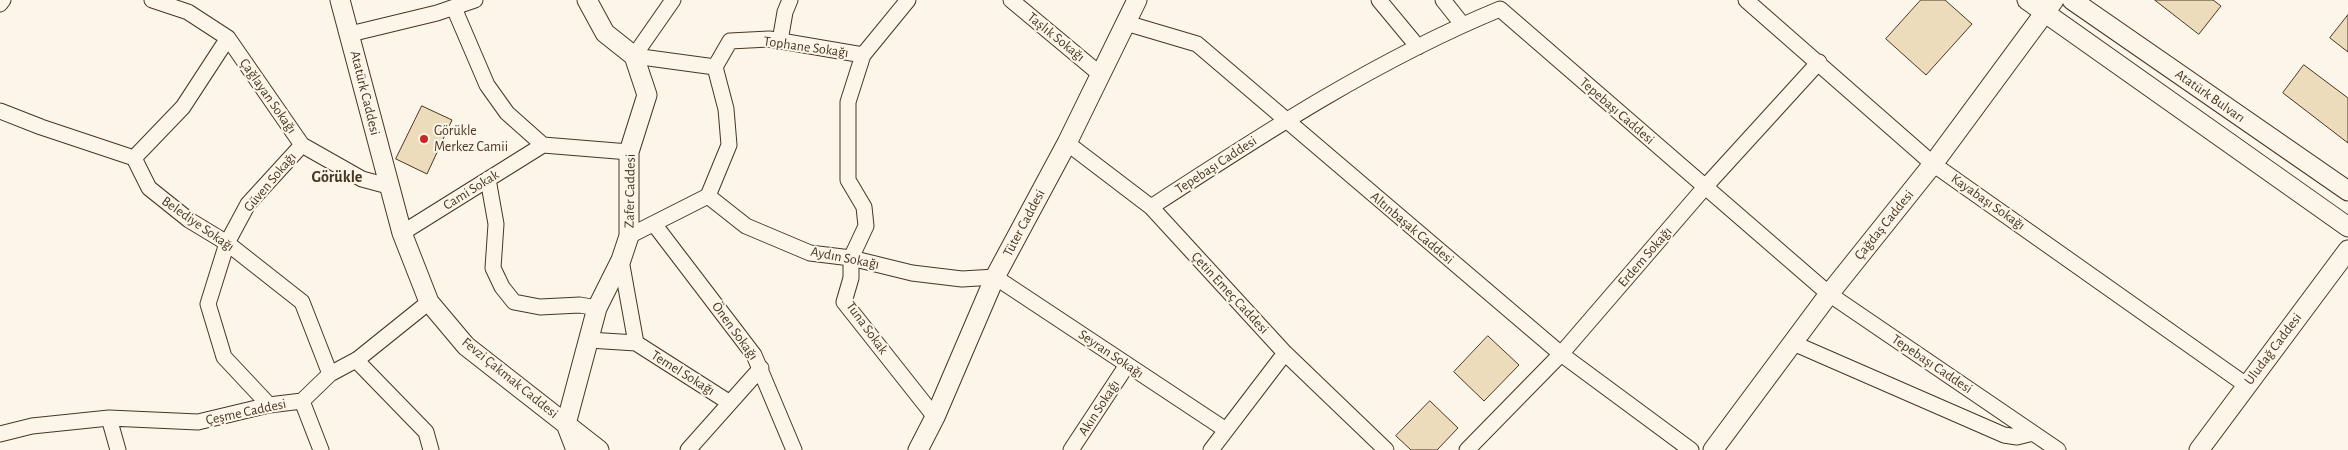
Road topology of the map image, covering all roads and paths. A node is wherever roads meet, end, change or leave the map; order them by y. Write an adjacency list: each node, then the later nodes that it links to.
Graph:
1 (3, 0): 16 (street)
2 (152, 0): 23 (street, Çağlayan Sokağı)
3 (340, 0): 22 (street, Atatürk Caddesi)
4 (475, 0): 19 (street)
5 (588, 0): 27 (street)
6 (673, 0): 27 (street)
7 (790, 0): 24 (street)
8 (908, 0): 26 (street, Tophane Sokağı)
9 (1011, 0): 30 (street, Taşlık Sokağı)
10 (1137, 0): 20 (street, Tüter Caddesi)
11 (1379, 0): 25 (street)
12 (1443, 0): 21 (street)
13 (1746, 0): 28 (street, Kayabaşı Sokağı)
14 (2027, 0): 18 (street)
15 (2072, 0): 42 (street, Atatürk Bulvarı)
16 (0, 4)
17 (1504, 4): 21 (street, Tepebaşı Caddesi); 41 (street, Tepebaşı Caddesi)
18 (2049, 7): 38 (street, Çağdaş Caddesi); 46 (street)
19 (454, 8): 22 (street); 35 (street)
20 (1126, 23): 30 (street, Tüter Caddesi); 32 (street, Altınbaşak Caddesi)
21 (1462, 24): 25 (street, Tepebaşı Caddesi)
22 (350, 34): 40 (street, Atatürk Caddesi)
23 (228, 38): 34 (street, Çağlayan Sokağı); 37 (street)
24 (780, 41): 26 (street, Tophane Sokağı); 29 (street, Tophane Sokağı)
25 (1418, 47): 32 (street, Tepebaşı Caddesi)
26 (863, 55): 51 (street, Tuna Sokak)
27 (634, 56): 29 (street); 36 (street, Zafer Caddesi)
28 (1819, 62): 38 (street, Kayabaşı Sokağı); 41 (street, Erdem Sokağı)
29 (716, 67): 43 (street)
30 (1101, 75): 33 (street, Tüter Caddesi)
31 (0, 111): 37 (street)
32 (1284, 120): 44 (street, Tepebaşı Caddesi); 61 (street, Altınbaşak Caddesi)
33 (1067, 143): 44 (street, Çetin Emeç Caddesi); 53 (street, Tüter Caddesi)
34 (302, 145): 40 (street, Çağlayan Sokağı); 49 (street, Güven Sokağı)
35 (543, 145): 36 (street); 39 (street, Cami Sokak)
36 (630, 152): 48 (street, Zafer Caddesi)
37 (134, 158): 49 (street, Belediye Sokağı)
38 (1933, 164): 54 (street, Çağdaş Caddesi); 66 (street, Kayabaşı Sokağı)
39 (488, 179): 47 (street, Cami Sokak); 56 (street)
40 (388, 186): 47 (street, Fevzi Çakmak Caddesi)
41 (1705, 187): 54 (street, Tepebaşı Caddesi); 61 (street, Erdem Sokağı)
42 (2348, 191)
43 (708, 196): 45 (street); 51 (street, Aydın Sokağı)
44 (1151, 207): 60 (street, Çetin Emeç Caddesi)
45 (654, 224): 48 (street); 64 (street, Önen Sokağı)
46 (2348, 227)
47 (402, 233): 55 (street, Fevzi Çakmak Caddesi)
48 (629, 236): 52 (street, Zafer Caddesi)
49 (227, 243): 65 (street, Belediye Sokağı); 69 (street, Güven Sokağı)
50 (2348, 250): 66 (street, Uludağ Caddesi)
51 (851, 258): 53 (street, Aydın Sokağı); 70 (street, Tuna Sokak)
52 (621, 260): 56 (street, Zafer Caddesi); 58 (street, Temel Sokağı)
53 (996, 277): 63 (street, Seyran Sokağı); 70 (street, Tüter Caddesi)
54 (1829, 294): 59 (street, Çağdaş Caddesi); 74 (street, Tepebaşı Caddesi)
55 (429, 302): 62 (street, Çeşme Caddesi); 72 (street, Fevzi Çakmak Caddesi)
56 (597, 308): 57 (street, Zafer Caddesi)
57 (589, 340): 58 (street, Temel Sokağı); 72 (street, Zafer Caddesi)
58 (636, 343): 68 (street, Temel Sokağı)
59 (1793, 343): 74 (street); 89 (street, Çağdaş Caddesi)
60 (1285, 353): 73 (street); 86 (street, Çetin Emeç Caddesi)
61 (1561, 354): 87 (street, Erdem Sokağı); 88 (street, Altınbaşak Caddesi)
62 (356, 360): 65 (street, Çeşme Caddesi); 78 (street)
63 (1127, 365): 73 (street, Seyran Sokağı); 84 (street, Akın Sokağı)
64 (761, 368): 68 (street); 82 (street, Önen Sokağı)
65 (330, 374): 67 (street, Çeşme Caddesi)
66 (2246, 385): 91 (street, Uludağ Caddesi)
67 (302, 401): 69 (street, Çeşme Caddesi); 77 (street)
68 (730, 403): 81 (street)
69 (269, 404): 71 (street, Çeşme Caddesi)
70 (935, 417): 83 (street, Tüter Caddesi)
71 (109, 418): 75 (street, Çeşme Caddesi); 76 (street)
72 (566, 424): 79 (street); 80 (street, Fevzi Çakmak Caddesi)
73 (1226, 430): 85 (street)
74 (2033, 433): 90 (street, Tepebaşı Caddesi)
75 (0, 434)
76 (118, 450)
77 (321, 450)
78 (431, 450)
79 (576, 450)
80 (599, 450)
81 (688, 450)
82 (794, 450)
83 (918, 450)
84 (1071, 450)
85 (1211, 450)
86 (1386, 450)
87 (1467, 450)
88 (1691, 450)
89 (1713, 450)
90 (2058, 450)
91 (2199, 450)

